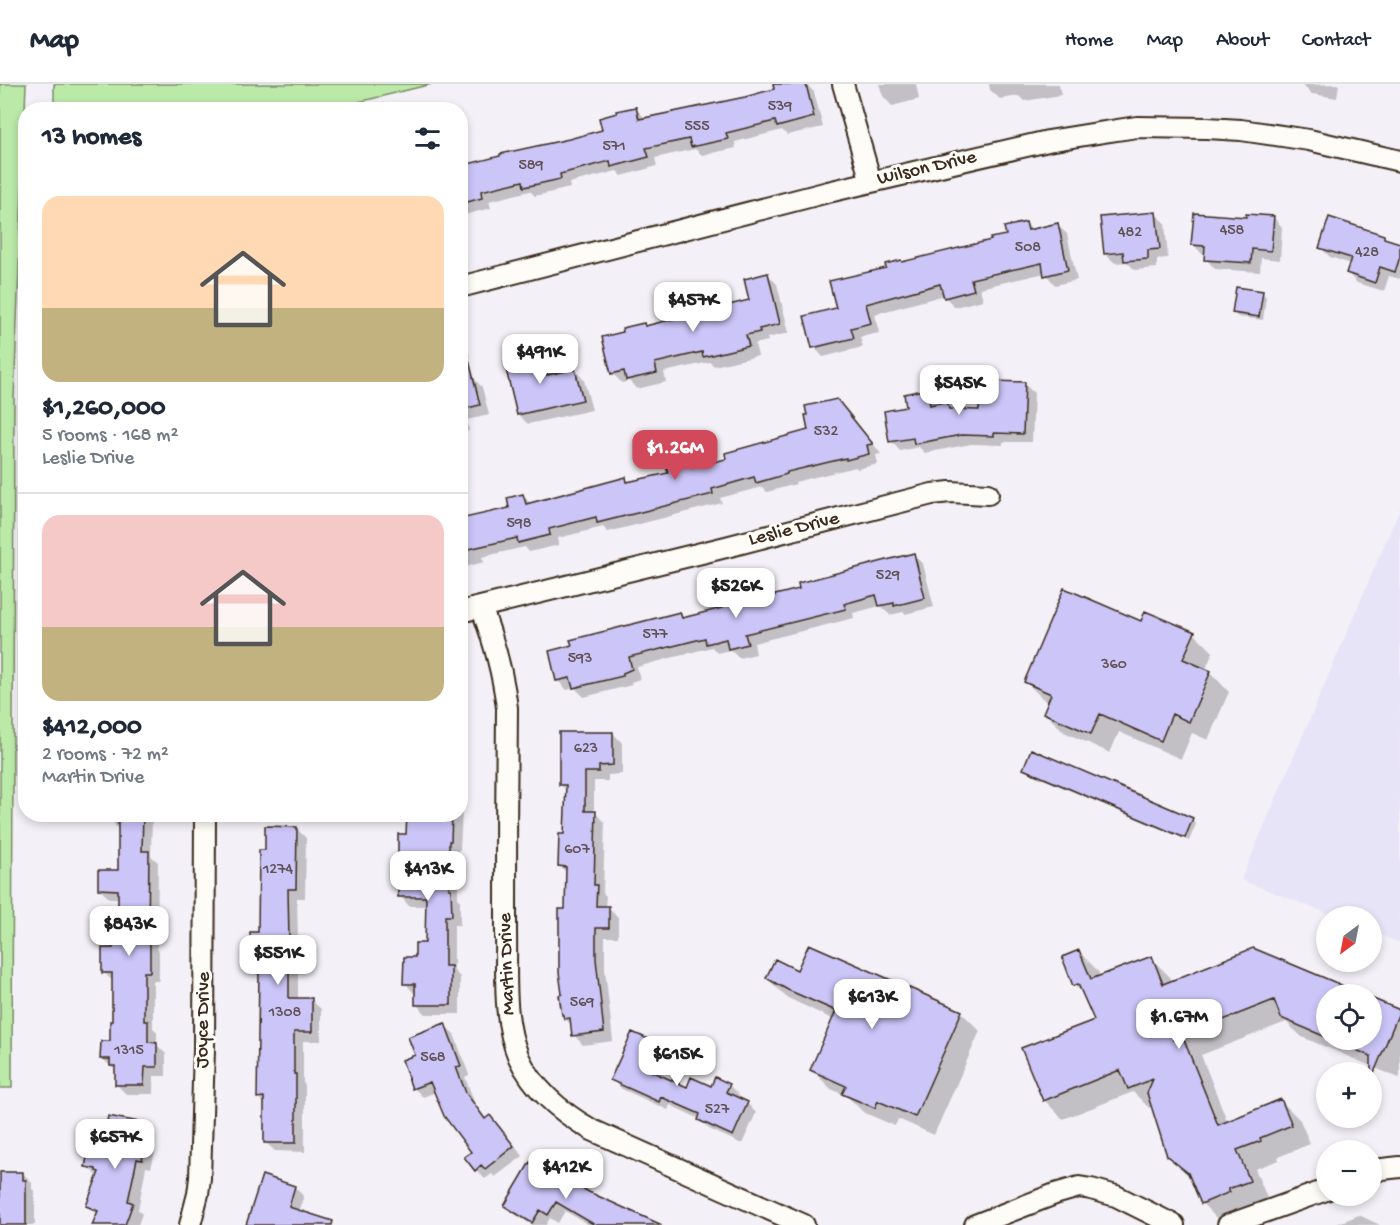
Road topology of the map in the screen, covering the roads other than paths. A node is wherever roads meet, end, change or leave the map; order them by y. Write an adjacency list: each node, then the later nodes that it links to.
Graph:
1 (843, 84): 3 (street)
2 (1400, 161): 3 (street, Wilson Drive)
3 (871, 182): 4 (street, Wilson Drive)
4 (468, 284)
5 (988, 495): 6 (street, Leslie Drive)
6 (482, 607): 7 (street, Leslie Drive); 13 (street, Martin Drive)
7 (468, 610)
8 (205, 822): 12 (street, Joyce Drive)
9 (1400, 1167): 10 (street)
10 (1382, 1169)
11 (1316, 1194): 16 (street)
12 (190, 1225)
13 (804, 1225)
14 (975, 1225): 15 (street)
15 (1174, 1225)
16 (1228, 1225)

